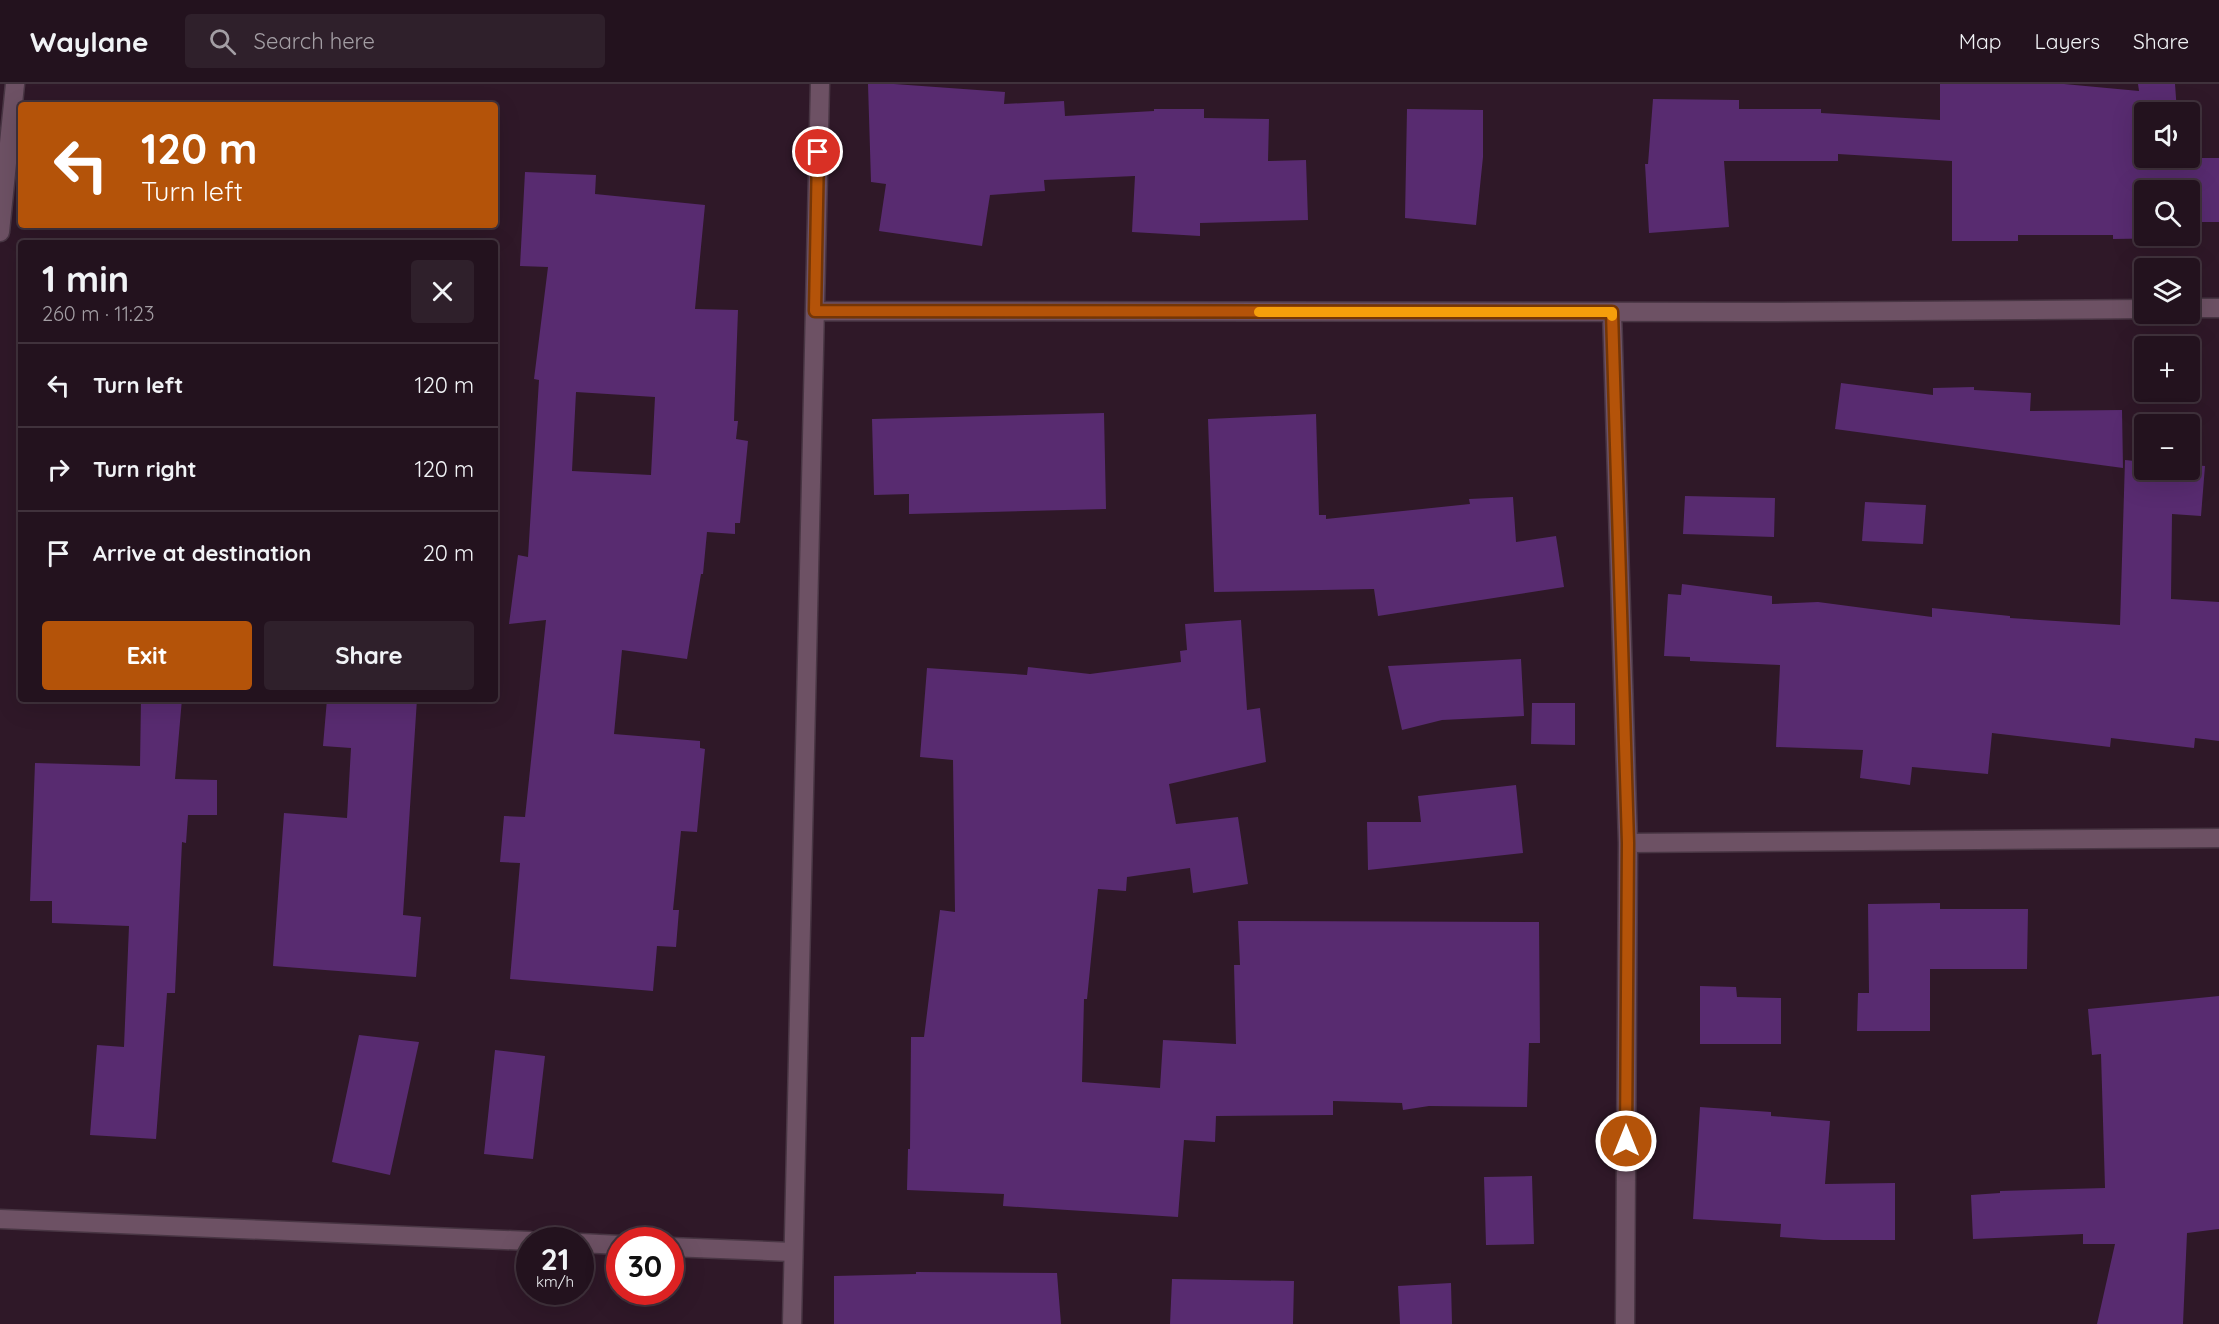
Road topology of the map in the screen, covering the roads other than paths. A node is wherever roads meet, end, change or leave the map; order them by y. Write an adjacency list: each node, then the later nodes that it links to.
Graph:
1 (15, 84): 3 (street)
2 (820, 84): 7 (street)
3 (0, 232)
4 (2200, 308): 5 (street)
5 (2219, 308)
6 (2134, 309): 8 (street)
7 (815, 311): 8 (street); 14 (street)
8 (1612, 312): 10 (street)
9 (2219, 838): 10 (street)
10 (1628, 843): 16 (street)
11 (0, 1219): 12 (street)
12 (516, 1240)
13 (684, 1248): 14 (street)
14 (792, 1252): 15 (street)
15 (792, 1324)
16 (1625, 1324)

